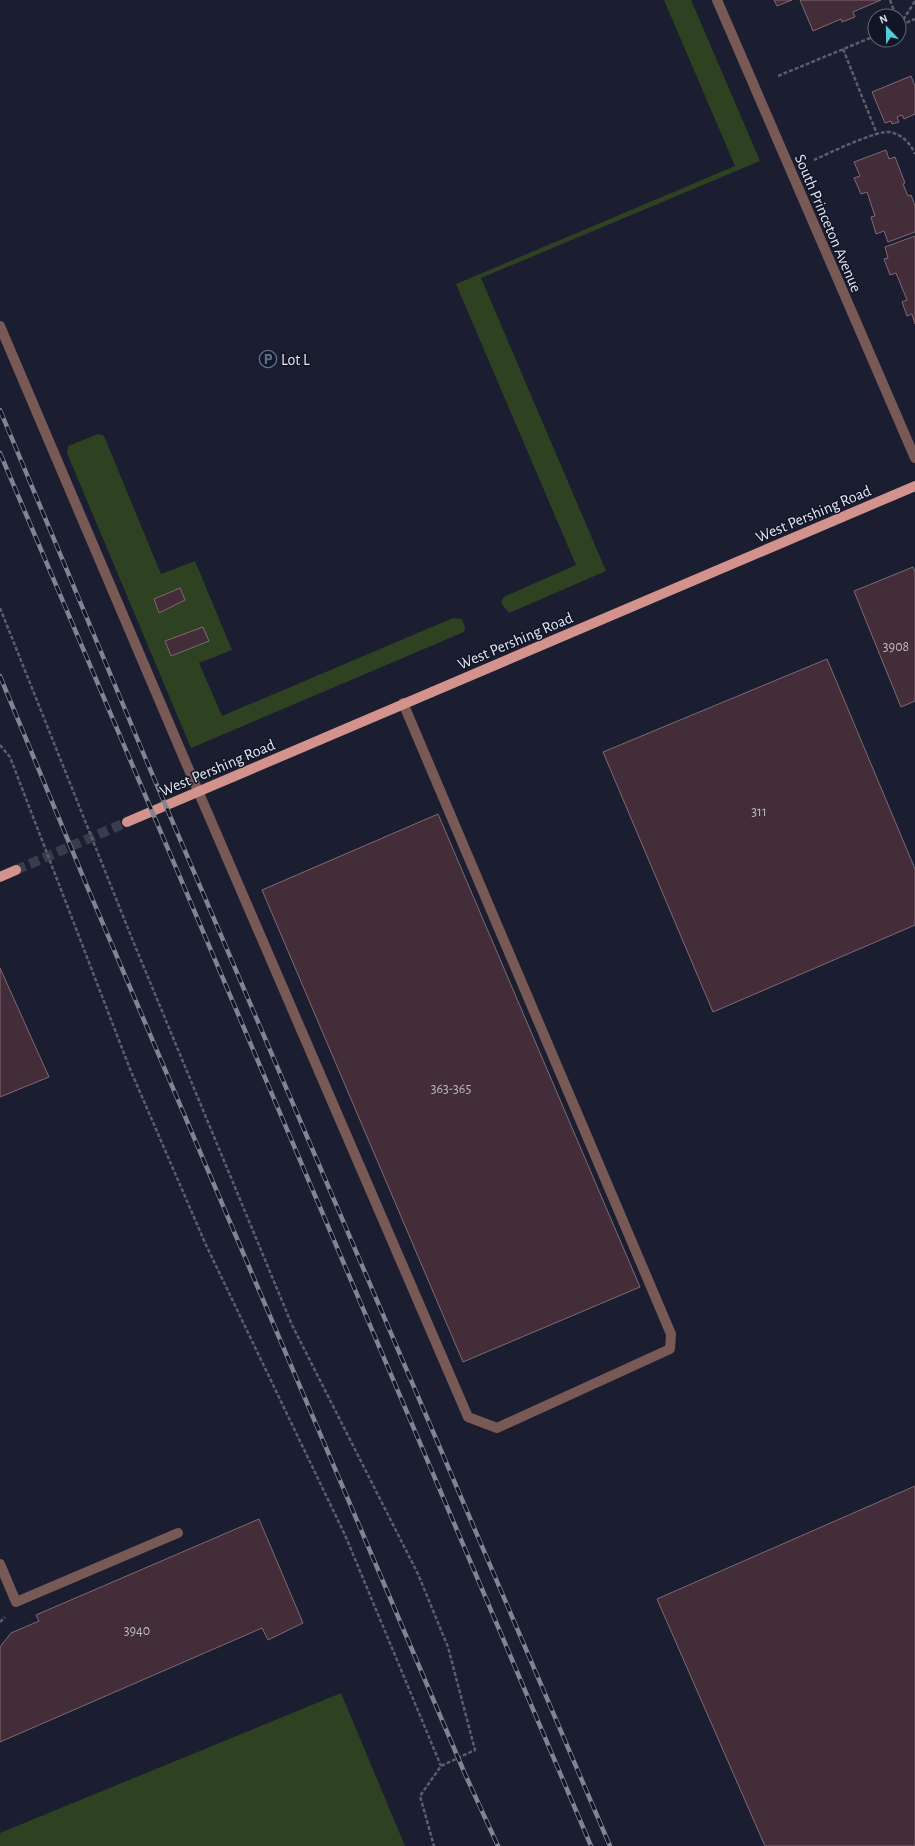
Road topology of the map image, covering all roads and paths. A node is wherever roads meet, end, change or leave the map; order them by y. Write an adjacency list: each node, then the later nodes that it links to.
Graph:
1 (717, 0): 11 (street, South Princeton Avenue)
2 (915, 1): 3 (path)
3 (907, 12)
4 (867, 39): 5 (path)
5 (843, 49): 6 (path); 7 (path)
6 (778, 76)
7 (877, 134): 8 (path); 9 (path)
8 (915, 154)
9 (814, 160)
10 (0, 326): 16 (street)
11 (915, 458)
12 (915, 486): 14 (main road, West Pershing Road)
13 (0, 608): 22 (path)
14 (403, 704): 16 (main road, West Pershing Road); 16 (street)
15 (0, 745): 22 (path)
16 (198, 791): 17 (main road, West Pershing Road)
17 (127, 822)
18 (16, 870): 19 (main road)
19 (0, 877)
20 (178, 1533): 21 (street)
21 (0, 1564)
22 (441, 1766): 23 (path)
23 (434, 1846)

